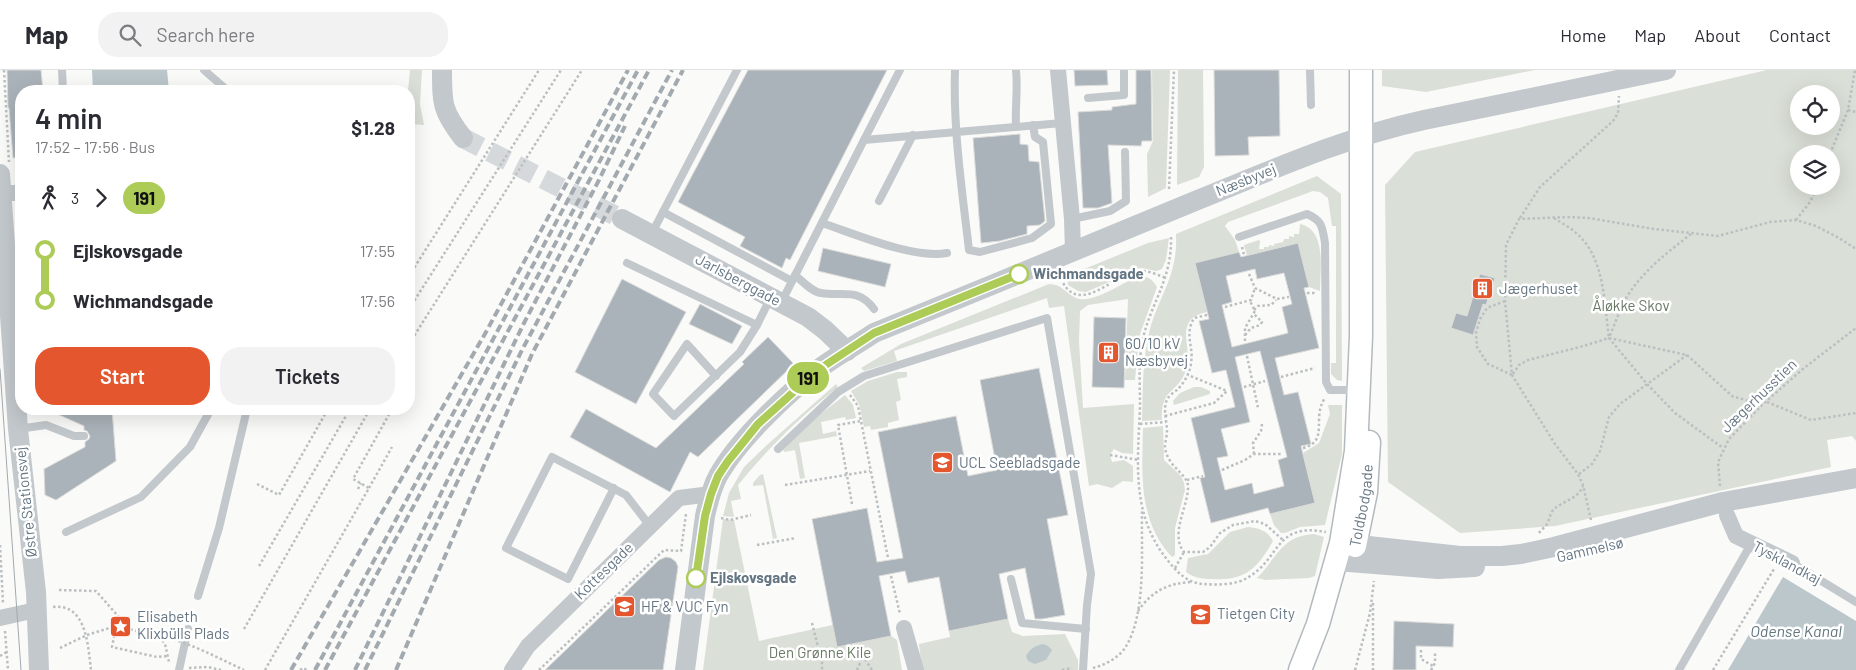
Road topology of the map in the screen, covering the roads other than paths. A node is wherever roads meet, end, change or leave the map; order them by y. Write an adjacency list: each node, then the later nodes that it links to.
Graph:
1 (62, 70): 13 (lane)
2 (204, 70): 14 (lane)
3 (442, 70): 23 (street)
4 (737, 70): 29 (lane)
5 (900, 70): 24 (lane)
6 (955, 70): 20 (lane)
7 (1016, 70): 19 (lane)
8 (1058, 70): 17 (street)
9 (1124, 70): 15 (lane)
10 (1310, 70): 16 (lane)
11 (1361, 70): 22 (main road, Toldbodgade)
12 (1666, 70): 22 (street, Næsbyvej)
13 (63, 85)
14 (221, 85)
15 (1088, 98)
16 (1311, 105)
17 (1062, 123): 18 (lane); 31 (street)
18 (1032, 125): 19 (lane); 20 (lane)
19 (1016, 126): 20 (lane)
20 (956, 132): 21 (lane)
21 (913, 135): 24 (lane); 28 (lane)
22 (1361, 136): 35 (street, Næsbyvej); 43 (main road, Toldbodgade)
23 (463, 138)
24 (864, 140): 32 (lane)
25 (1125, 152): 31 (lane)
26 (3, 182): 27 (street); 42 (street, Østre Stationsvej)
27 (15, 189)
28 (879, 201)
29 (663, 212): 33 (lane); 38 (lane)
30 (622, 219): 33 (street, Jarlsberggade)
31 (1072, 219): 35 (street)
32 (822, 223): 36 (lane); 38 (lane)
33 (652, 235): 39 (street, Jarlsberggade)
34 (1239, 237): 47 (lane)
35 (1073, 252): 44 (street, Næsbyvej)
36 (947, 253)
37 (627, 263): 41 (lane)
38 (793, 278): 39 (lane); 40 (lane)
39 (776, 300): 41 (lane); 44 (street, Jarlsberggade)
40 (874, 309)
41 (757, 325): 46 (lane)
42 (11, 334): 45 (street, Østre Stationsvej)
43 (1362, 336): 47 (main road, Toldbodgade); 61 (main road, Toldbodgade)
44 (847, 351): 56 (street)
45 (15, 361)
46 (716, 376): 46 (lane)
47 (1359, 390): 61 (main road, Toldbodgade)
48 (18, 415): 51 (street, Østre Stationsvej)
49 (208, 415): 59 (lane)
50 (246, 415): 64 (lane)
51 (18, 429): 52 (lane); 66 (street, Østre Stationsvej)
52 (84, 436)
53 (778, 449): 70 (lane)
54 (1856, 478): 57 (street, Gammelsø)
55 (614, 488): 55 (lane); 58 (lane)
56 (711, 494): 58 (street, Kottesgade); 75 (street)
57 (1725, 509): 60 (street, Tysklandkaj); 61 (street, Gammelsø); 61 (street, Gammelsø)
58 (650, 526): 74 (street, Kottesgade)
59 (66, 532)
60 (1751, 544): 62 (street, Tysklandkaj); 79 (lane)
61 (1345, 549): 77 (main road, Toldbodgade); 78 (main road, Toldbodgade)
62 (1787, 560): 65 (lane, Tysklandkaj)
63 (1011, 579): 70 (lane)
64 (198, 596)
65 (1856, 602)
66 (36, 610): 67 (street); 72 (street, Østre Stationsvej)
67 (2, 617)
68 (904, 628): 76 (street)
69 (188, 629): 73 (lane)
70 (1086, 629): 71 (lane)
71 (1083, 669)
72 (39, 670)
73 (180, 670)
74 (512, 670)
75 (685, 670)
76 (916, 670)
77 (1300, 670)
78 (1316, 670)
79 (1679, 670)

